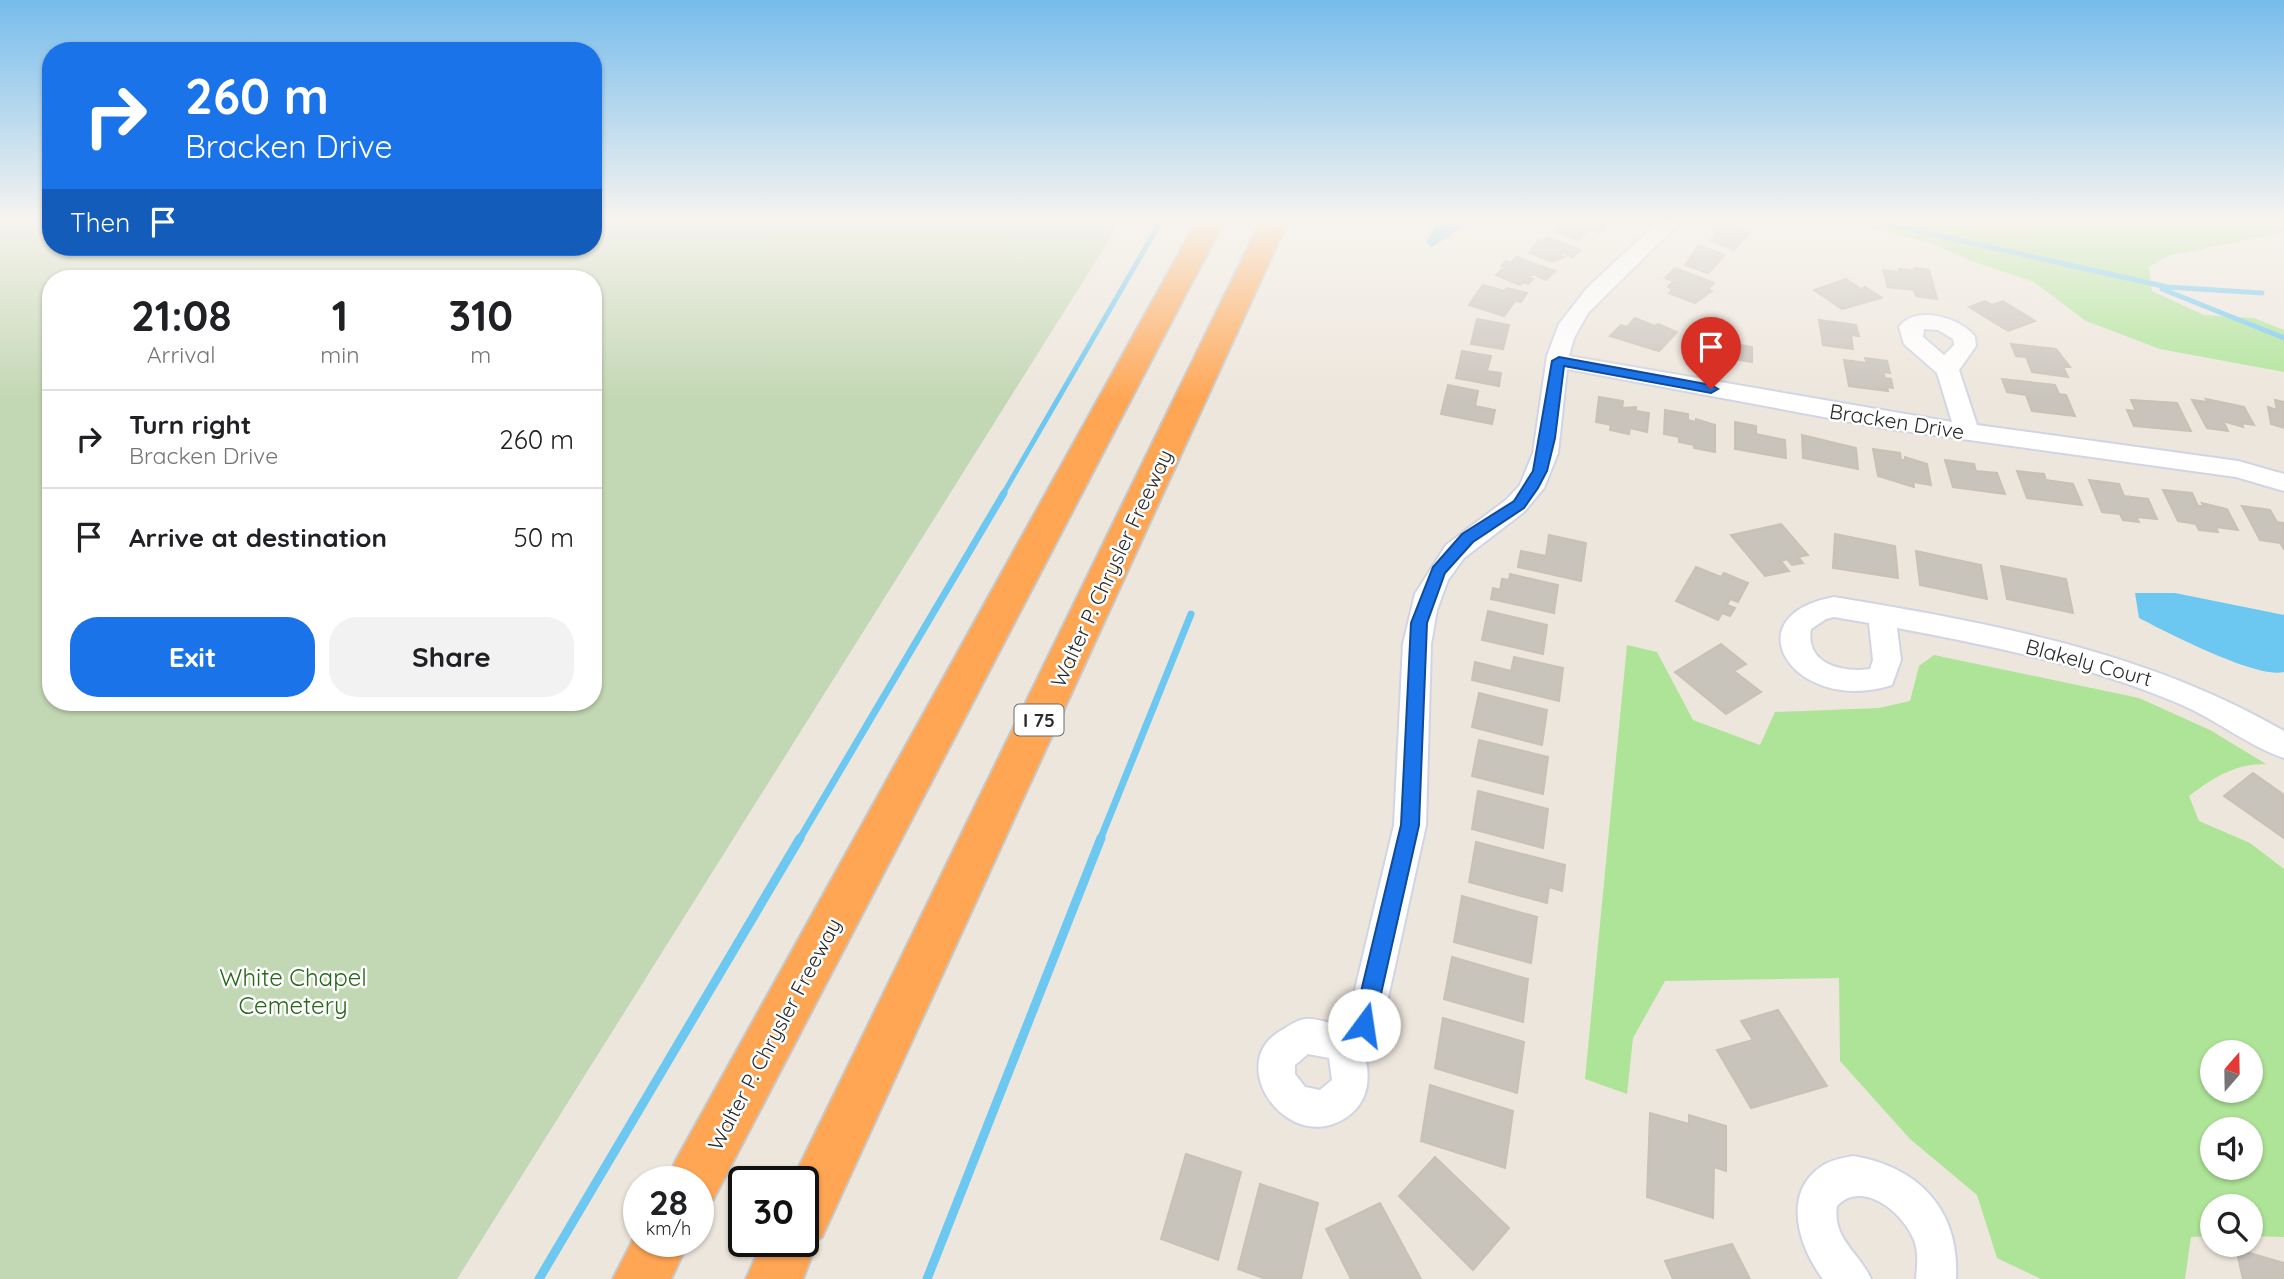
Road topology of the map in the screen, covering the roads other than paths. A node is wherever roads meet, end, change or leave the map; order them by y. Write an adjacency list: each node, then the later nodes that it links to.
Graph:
1 (1179, 281): 13 (highway, Walter P. Chrysler Freeway)
2 (1247, 281): 14 (highway, Walter P. Chrysler Freeway / I 75)
3 (1610, 281): 4 (street)
4 (1559, 361): 6 (street, Bracken Drive); 12 (street)
5 (1948, 370): 6 (street)
6 (1967, 432): 8 (street, Bracken Drive)
7 (2284, 460): 8 (street, Bracken Drive)
8 (2238, 469): 9 (street, Bracken Drive)
9 (2284, 483)
10 (1882, 615): 11 (street, Blakely Court)
11 (2284, 746)
12 (1343, 1043)
13 (702, 1166)
14 (819, 1184)
15 (653, 1257): 17 (highway)
16 (784, 1257): 18 (highway)
17 (641, 1279)
18 (774, 1279)
19 (1851, 1279): 20 (street)
20 (1937, 1279)

